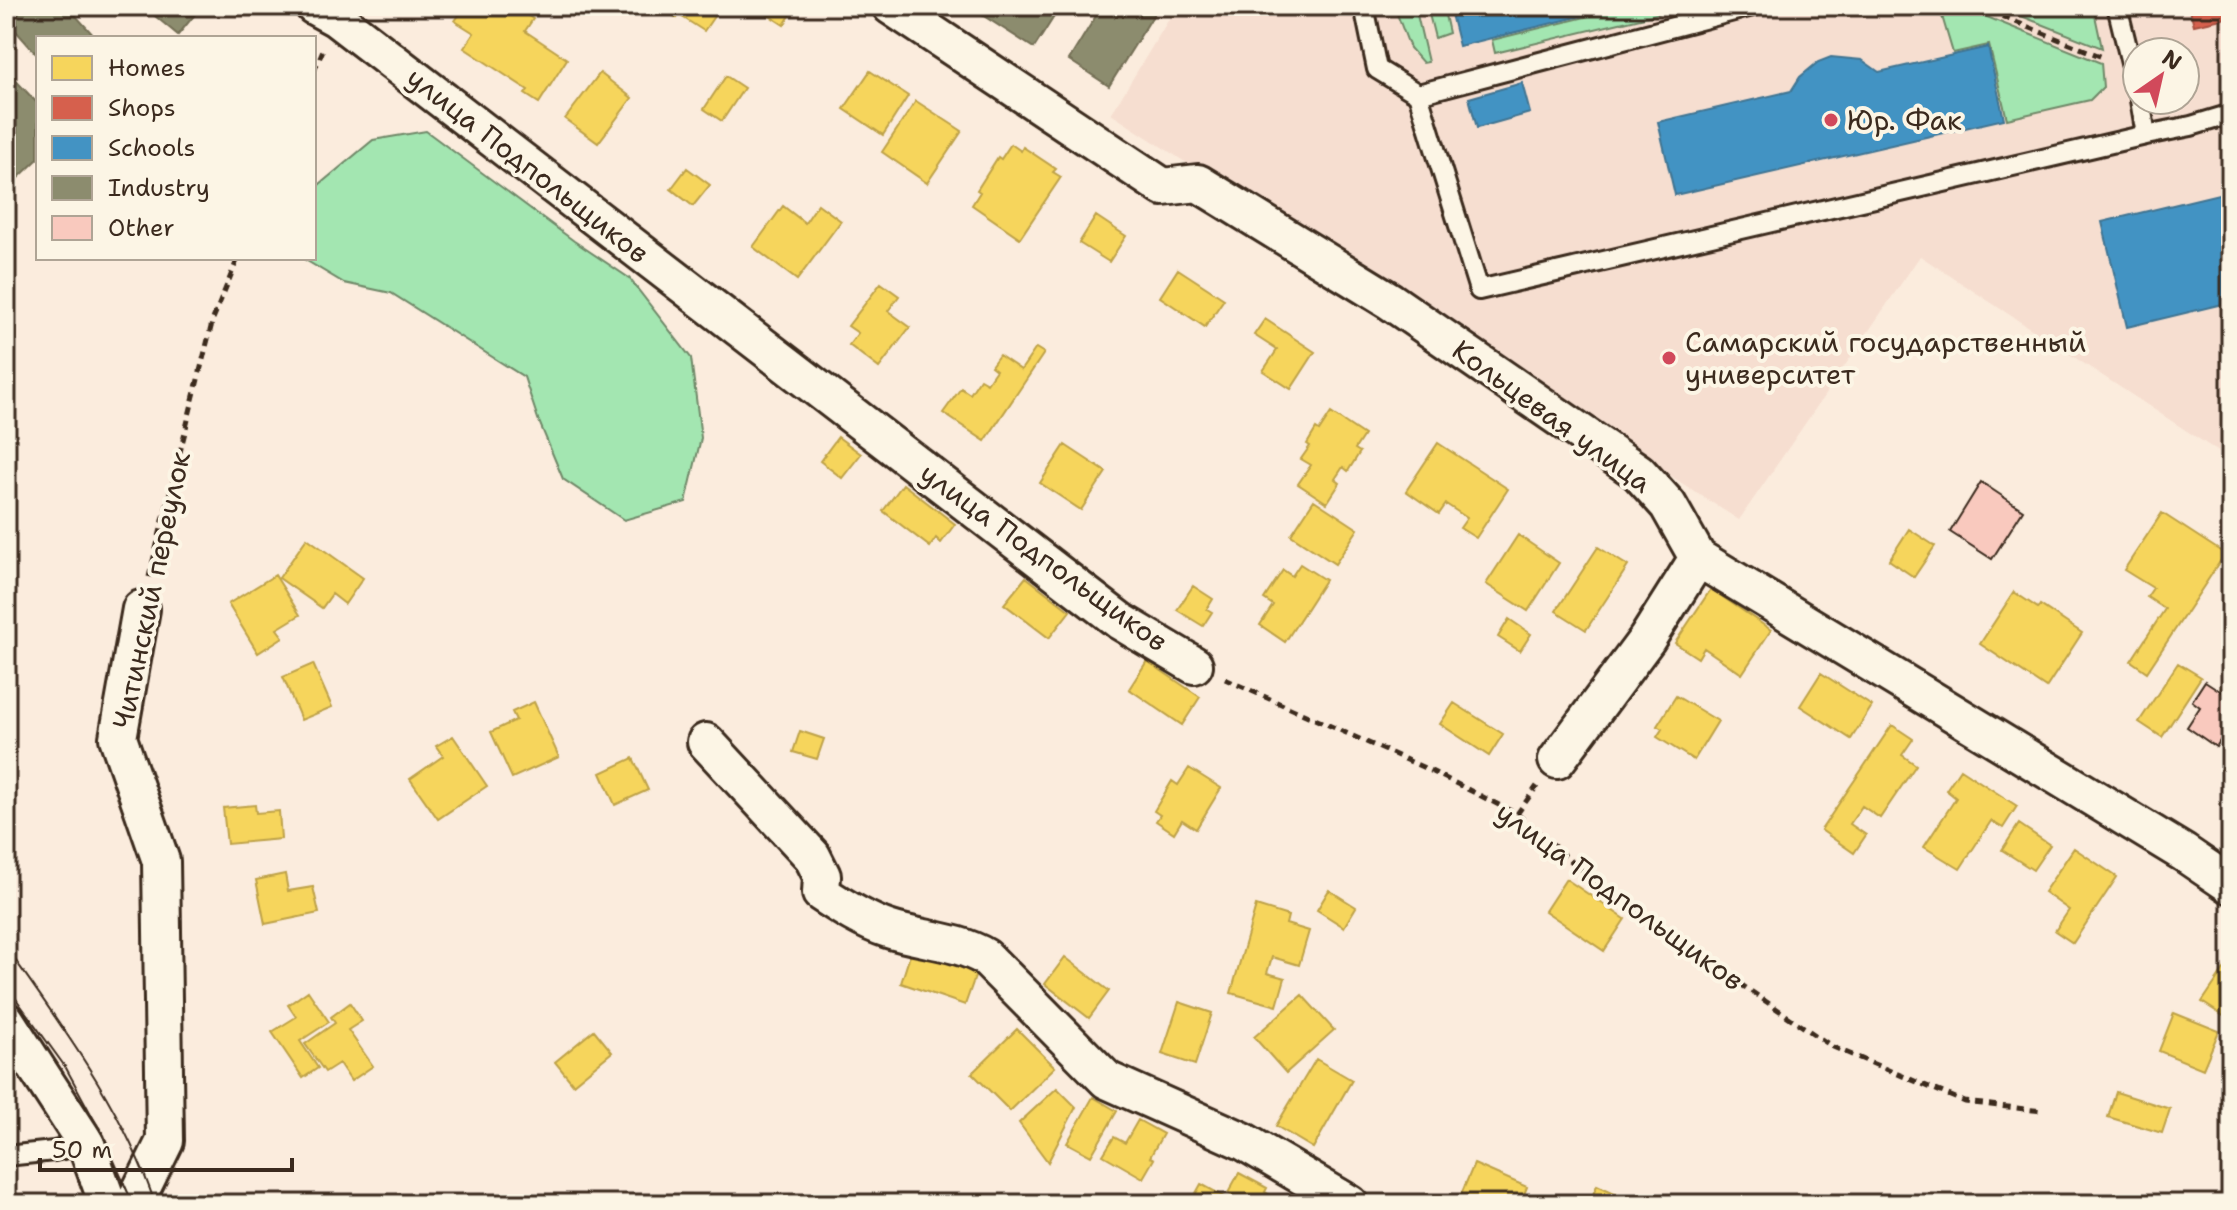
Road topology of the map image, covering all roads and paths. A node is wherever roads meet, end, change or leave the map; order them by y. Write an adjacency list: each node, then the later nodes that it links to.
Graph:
1 (891, 6): 14 (street, Кольцевая улица)
2 (1364, 6): 9 (lane)
3 (1753, 6): 9 (lane)
4 (1976, 6): 8 (path)
5 (2117, 6): 7 (lane)
6 (335, 10): 16 (street, улица Подпольщиков)
7 (2124, 36)
8 (2121, 65)
9 (1418, 94): 12 (lane)
10 (2231, 114): 12 (lane)
11 (2143, 116): 12 (lane)
12 (2146, 135)
13 (237, 260): 15 (path, Читинский переулок)
14 (1698, 558): 18 (street); 19 (street, Кольцевая улица)
15 (141, 609): 25 (street, Читинский переулок)
16 (1194, 665): 21 (path, улица Подпольщиков)
17 (706, 742): 26 (street)
18 (1557, 760)
19 (2231, 885)
20 (6, 1021): 22 (street)
21 (2042, 1111)
22 (86, 1144): 23 (lane); 24 (street)
23 (6, 1156)
24 (108, 1204)
25 (134, 1204)
26 (1350, 1204)

